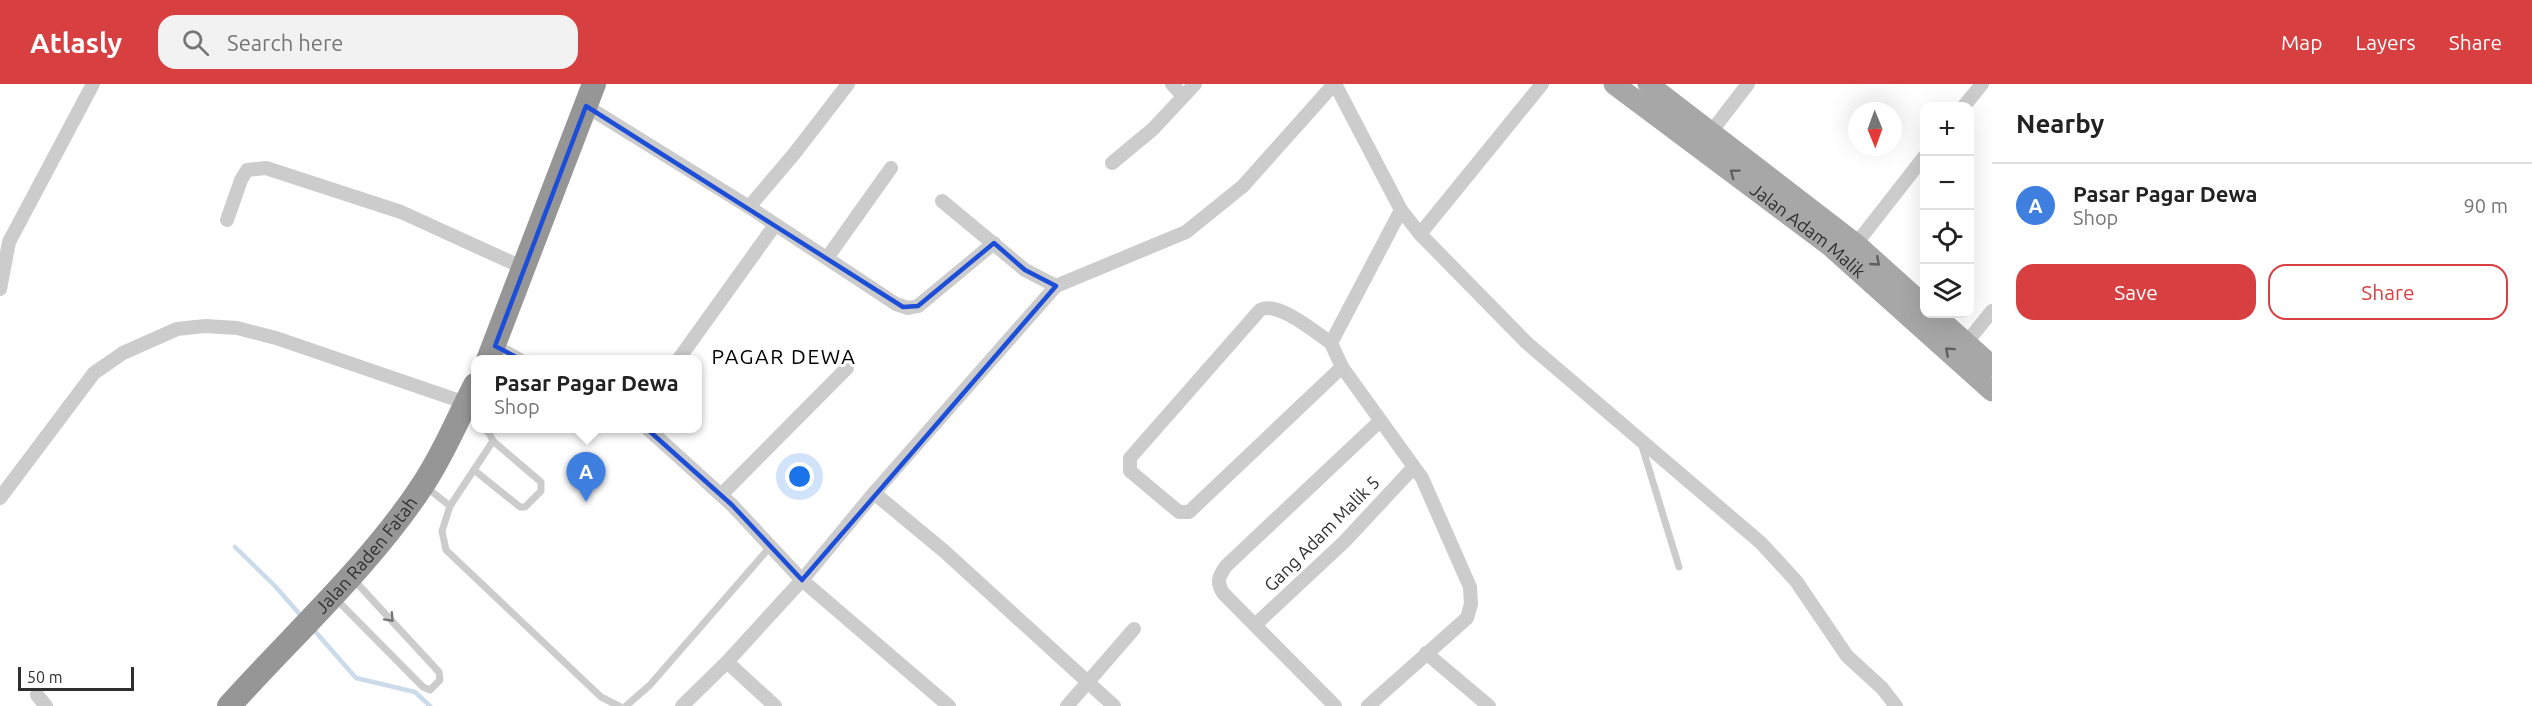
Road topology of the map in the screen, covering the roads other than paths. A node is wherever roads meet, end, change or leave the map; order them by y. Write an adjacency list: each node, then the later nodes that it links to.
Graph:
1 (93, 84): 29 (street)
2 (848, 84): 19 (street)
3 (1172, 84): 12 (street)
4 (1195, 84): 12 (street)
5 (1334, 84): 20 (street); 28 (street)
6 (1542, 84): 23 (street)
7 (1614, 84): 14 (main road, Jalan Adam Malik)
8 (1648, 84): 14 (main road, Jalan Adam Malik)
9 (1748, 84): 14 (street)
10 (1982, 84): 13 (street)
11 (590, 95): 19 (street); 27 (highway)
12 (1183, 96): 16 (street)
13 (1967, 102)
14 (1706, 140): 25 (main road, Jalan Adam Malik); 40 (main road, Jalan Adam Malik, one-way to 14)
15 (1920, 162): 25 (street)
16 (1112, 163)
17 (891, 168): 26 (street)
18 (942, 201): 24 (street)
19 (749, 207): 22 (street)
20 (1401, 210): 23 (street); 34 (street)
21 (227, 220): 27 (street)
22 (775, 225): 26 (street); 36 (street)
23 (1420, 234): 46 (street)
24 (994, 243): 26 (street); 28 (street)
25 (1856, 244): 30 (main road, Jalan Adam Malik, one-way to 30)
26 (827, 258)
27 (524, 268): 35 (highway)
28 (1056, 286): 50 (street)
29 (0, 289)
30 (1920, 301)
31 (1992, 311): 33 (street)
32 (1939, 318): 33 (main road)
33 (1967, 342): 37 (main road)
34 (1331, 343): 38 (street); 38 (street)
35 (491, 353)
36 (682, 355)
37 (1992, 366)
38 (1342, 367): 42 (street)
39 (847, 368): 51 (street)
40 (1992, 390)
41 (470, 411): 49 (highway, Jalan Raden Fatah); 52 (street)
42 (1380, 421): 47 (street); 59 (street)
43 (489, 433): 45 (lane)
44 (651, 433): 51 (street)
45 (493, 441): 48 (lane); 48 (lane)
46 (1640, 441): 55 (lane); 75 (street)
47 (1413, 468): 59 (street, Gang Adam Malik 5); 61 (street)
48 (474, 470): 53 (lane)
49 (423, 485): 53 (lane); 56 (highway, Jalan Raden Fatah)
50 (874, 493): 57 (street); 63 (street)
51 (721, 495): 54 (street)
52 (0, 498)
53 (450, 506): 65 (lane)
54 (770, 548): 57 (street); 66 (lane)
55 (1679, 567)
56 (350, 576): 58 (highway, Jalan Raden Fatah); 58 (lane, one-way to 58)
57 (802, 580): 62 (street); 69 (street)
58 (328, 600): 64 (highway, Jalan Raden Fatah)
59 (1255, 626): 72 (street)
60 (1134, 629): 63 (street)
61 (1425, 653): 73 (street); 74 (street)
62 (727, 662): 67 (street); 68 (street)
63 (1089, 683): 70 (street); 71 (street)
64 (229, 706)
65 (619, 706)
66 (626, 706)
67 (682, 706)
68 (775, 706)
69 (949, 706)
70 (1067, 706)
71 (1114, 706)
72 (1335, 706)
73 (1368, 706)
74 (1489, 706)
75 (1896, 706)

